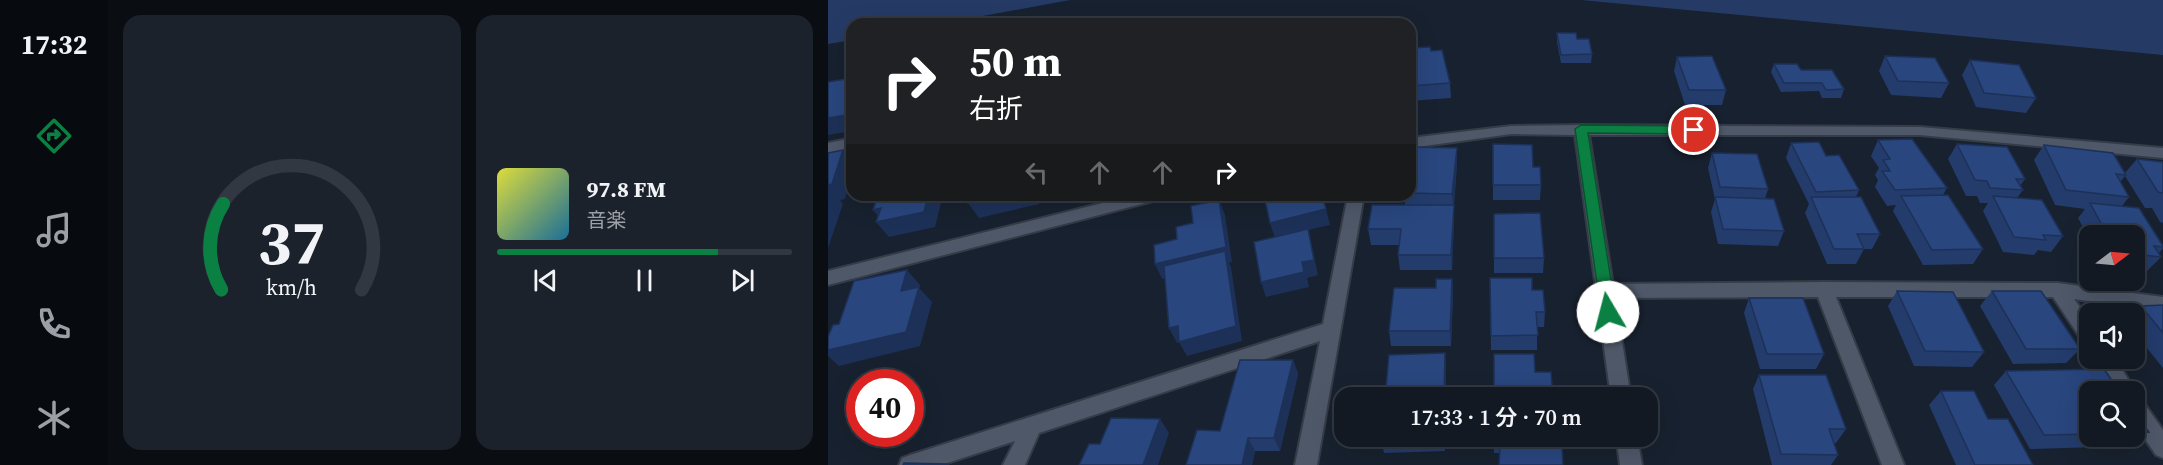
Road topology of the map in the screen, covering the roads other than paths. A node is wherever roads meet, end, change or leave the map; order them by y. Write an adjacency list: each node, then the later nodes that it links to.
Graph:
1 (1581, 129): 2 (street); 5 (street); 11 (street)
2 (1416, 142)
3 (846, 144): 4 (street)
4 (828, 148)
5 (2163, 153)
6 (1133, 201): 8 (street)
7 (1355, 201): 14 (street)
8 (828, 278)
9 (1824, 289): 10 (street); 11 (street); 24 (street)
10 (2058, 290): 12 (street); 13 (street)
11 (1605, 291): 15 (street)
12 (2163, 304)
13 (2079, 321)
14 (1329, 330): 17 (street); 22 (street)
15 (1619, 387)
16 (2145, 421): 19 (street)
17 (1032, 426): 20 (street); 21 (street)
18 (1628, 447): 23 (street)
19 (2163, 448)
20 (910, 465)
21 (1014, 465)
22 (1306, 465)
23 (1631, 465)
24 (1893, 465)

